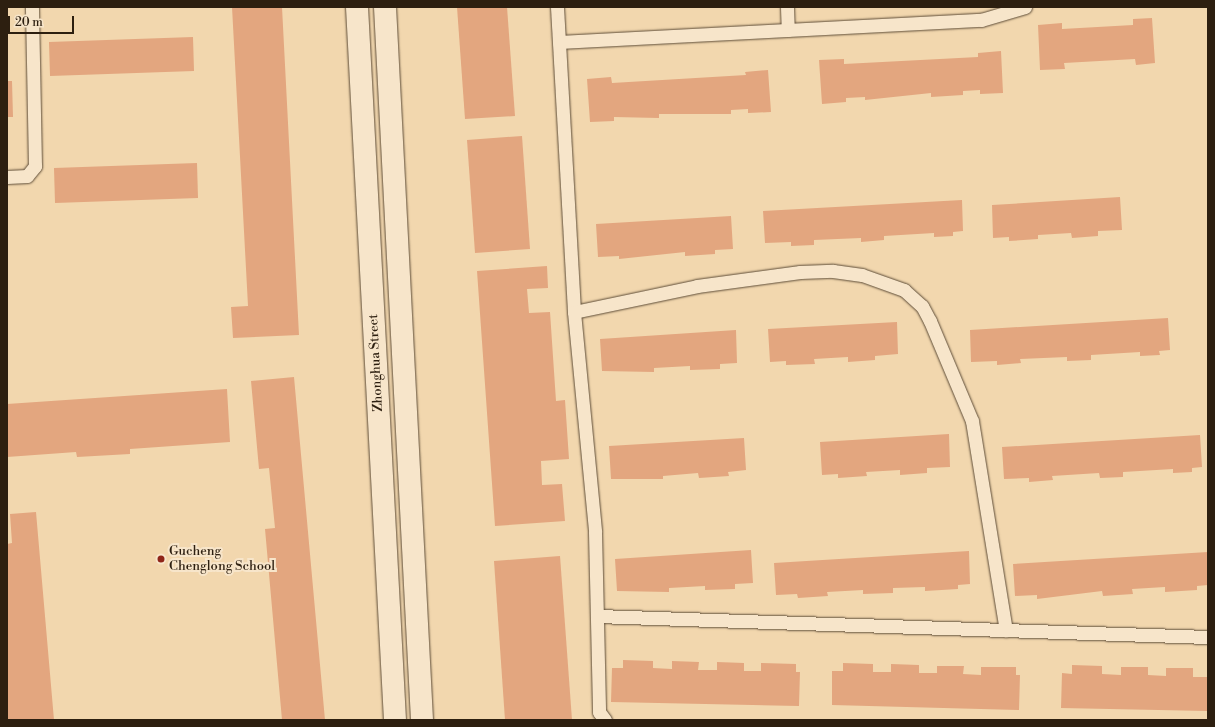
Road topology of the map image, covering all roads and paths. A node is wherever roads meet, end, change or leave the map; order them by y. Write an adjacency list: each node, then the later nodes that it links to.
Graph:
1 (32, 7): 9 (lane)
2 (357, 7): 14 (main road, Zhonghua Street)
3 (385, 7): 15 (main road)
4 (557, 7): 8 (lane)
5 (787, 7): 7 (lane)
6 (1025, 7): 7 (lane)
7 (788, 30): 8 (lane)
8 (559, 42): 10 (lane)
9 (7, 177)
10 (574, 312): 11 (lane); 12 (lane)
11 (597, 616): 12 (lane); 16 (lane)
12 (1006, 630): 13 (lane)
13 (1208, 637)
14 (395, 720)
15 (422, 720)
16 (605, 720)

